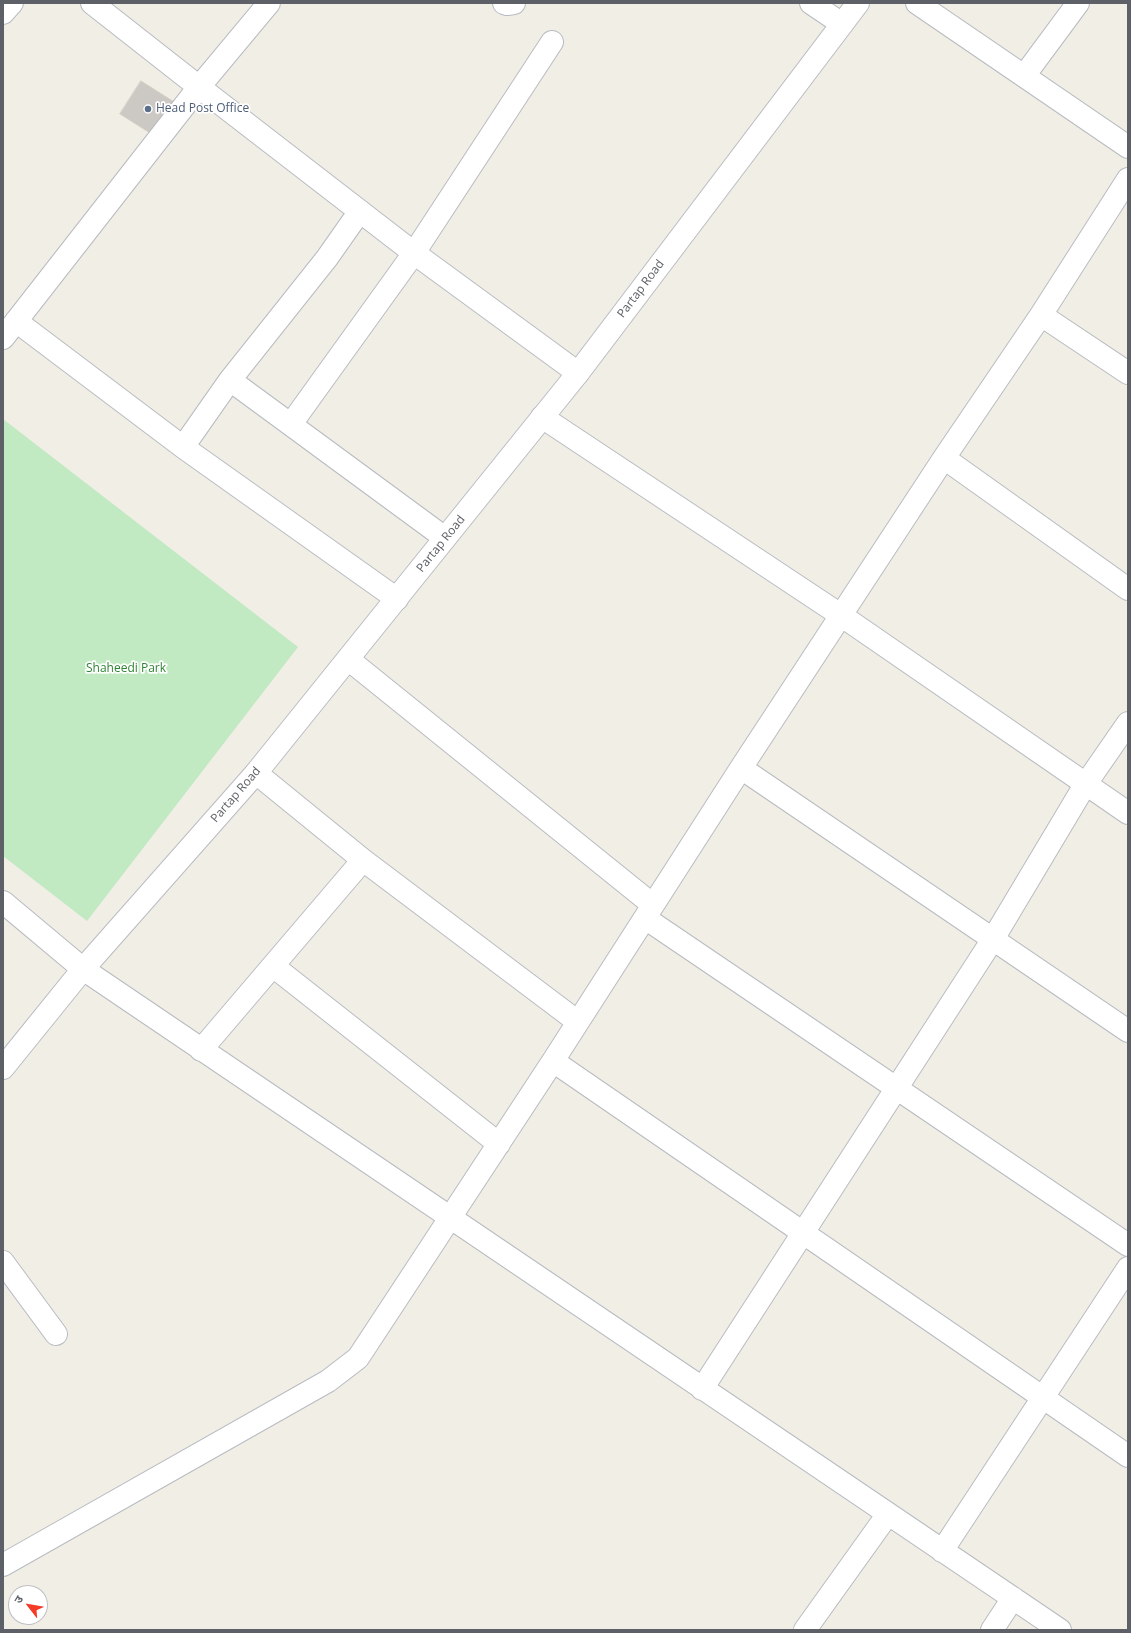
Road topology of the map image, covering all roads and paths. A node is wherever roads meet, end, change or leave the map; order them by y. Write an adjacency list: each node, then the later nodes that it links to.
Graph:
1 (12, 3): 10 (street)
2 (92, 3): 14 (street)
3 (269, 3): 14 (street)
4 (504, 3): 5 (street)
5 (514, 3)
6 (811, 3): 11 (street)
7 (858, 3): 11 (street, Partap Road)
8 (916, 3): 13 (street)
9 (1078, 3): 13 (street)
10 (3, 13)
11 (842, 24): 22 (street, Partap Road)
12 (552, 42): 18 (street)
13 (1024, 76): 15 (street)
14 (199, 88): 17 (street); 20 (street)
15 (1128, 147)
16 (1128, 179): 19 (street)
17 (360, 211): 18 (street); 24 (street)
18 (414, 253): 22 (street); 26 (street)
19 (1041, 315): 23 (street); 28 (street)
20 (16, 321): 21 (street); 27 (street)
21 (3, 338)
22 (578, 373): 25 (street, Partap Road)
23 (1128, 373)
24 (230, 380): 26 (street); 27 (street)
25 (542, 417): 29 (street, Partap Road); 32 (street)
26 (291, 424): 29 (street)
27 (183, 447): 31 (street)
28 (944, 458): 30 (street); 32 (street)
29 (445, 538): 31 (street, Partap Road)
30 (1128, 589)
31 (396, 599): 33 (street, Partap Road)
32 (842, 616): 35 (street); 37 (street)
33 (348, 659): 36 (street, Partap Road); 41 (street)
34 (1128, 723): 37 (street)
35 (741, 768): 41 (street); 42 (street)
36 (256, 773): 39 (street); 44 (street, Partap Road)
37 (1085, 785): 38 (street); 42 (street)
38 (1128, 814)
39 (364, 860): 43 (street); 45 (street)
40 (3, 902): 44 (street)
41 (649, 912): 45 (street); 50 (street)
42 (993, 939): 46 (street); 50 (street)
43 (273, 966): 47 (street); 51 (street)
44 (83, 969): 47 (street); 49 (street, Partap Road)
45 (578, 1022): 48 (street)
46 (1128, 1031)
47 (201, 1050): 52 (street)
48 (553, 1061): 51 (street); 53 (street)
49 (3, 1068)
50 (897, 1088): 53 (street); 54 (street)
51 (499, 1144): 52 (street)
52 (450, 1219): 58 (street); 63 (street)
53 (803, 1233): 58 (street); 59 (street)
54 (1128, 1245)
55 (3, 1262): 57 (street)
56 (1128, 1268): 59 (street)
57 (56, 1334)
58 (702, 1389): 61 (street)
59 (1043, 1397): 60 (street); 62 (street)
60 (1128, 1456)
61 (888, 1514): 62 (street); 65 (street)
62 (942, 1551): 64 (street)
63 (3, 1565)
64 (1013, 1598): 66 (street); 67 (street)
65 (805, 1630)
66 (992, 1630)
67 (1060, 1630)

